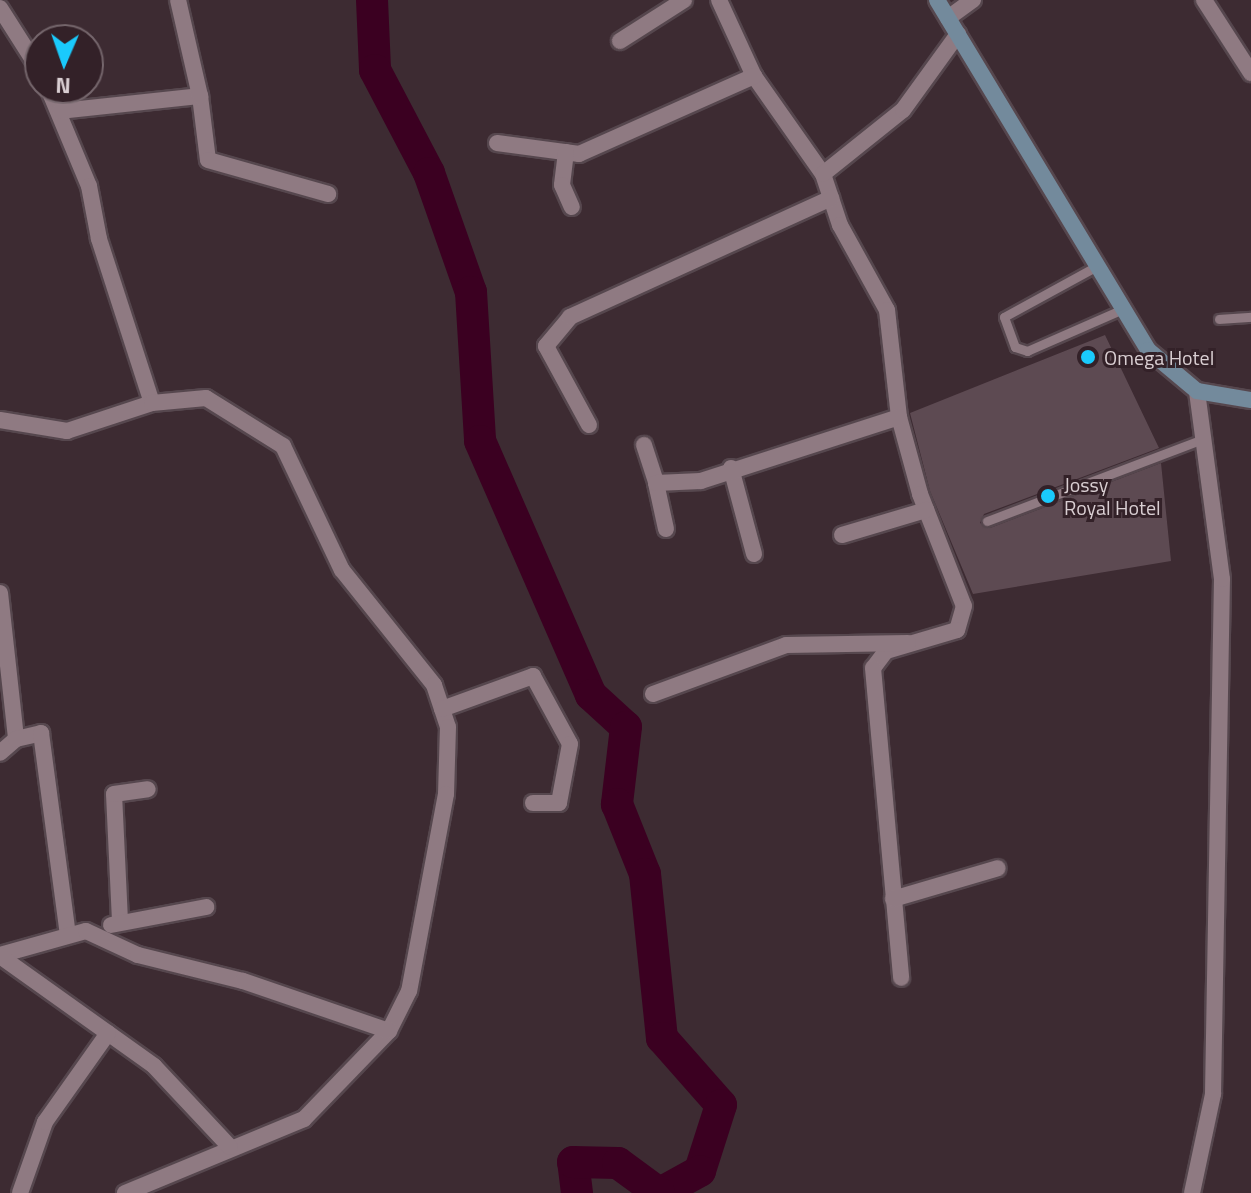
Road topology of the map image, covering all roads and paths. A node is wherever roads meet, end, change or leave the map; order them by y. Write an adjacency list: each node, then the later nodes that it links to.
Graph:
1 (178, 0): 14 (street)
2 (684, 0): 10 (street)
3 (719, 0): 13 (street)
4 (937, 0): 8 (street)
5 (973, 0): 8 (street)
6 (1204, 0): 12 (street)
7 (0, 8): 11 (street)
8 (948, 18): 9 (street)
9 (958, 34): 19 (street); 23 (street)
10 (620, 41)
11 (24, 46)
12 (1251, 73)
13 (754, 76): 18 (street); 19 (street)
14 (200, 96): 16 (street); 20 (street)
15 (56, 104): 16 (street)
16 (60, 111): 29 (street)
17 (497, 143): 18 (street)
18 (566, 152): 22 (street)
19 (823, 174): 21 (street)
20 (328, 194)
21 (831, 198): 30 (street); 32 (street)
22 (572, 207)
23 (1097, 266): 24 (street); 24 (lane)
24 (1123, 309): 27 (street)
25 (1251, 317): 26 (lane)
26 (1219, 319)
27 (1197, 391): 28 (street); 33 (street)
28 (1251, 400)
29 (152, 403): 31 (street); 45 (street)
30 (899, 417): 35 (street); 37 (street)
31 (0, 420)
32 (589, 425)
33 (1203, 439): 38 (lane); 64 (street)
34 (644, 445): 36 (street)
35 (731, 468): 36 (street); 41 (street)
36 (656, 483): 39 (street)
37 (926, 510): 40 (street); 43 (street)
38 (987, 521)
39 (666, 529)
40 (842, 535)
41 (754, 554)
42 (0, 597): 46 (street)
43 (910, 643): 44 (street); 51 (street)
44 (653, 694)
45 (442, 709): 49 (street); 58 (street)
46 (16, 739): 47 (street); 55 (street)
47 (0, 753)
48 (148, 789): 53 (street)
49 (533, 803)
50 (998, 868): 51 (street)
51 (893, 899): 57 (street)
52 (206, 907): 53 (street)
53 (120, 921): 54 (street)
54 (96, 933): 55 (street); 58 (street)
55 (68, 935): 56 (street)
56 (0, 956): 59 (street)
57 (901, 978)
58 (389, 1031): 60 (street)
59 (108, 1033): 60 (street); 62 (street)
60 (230, 1147): 61 (street)
61 (146, 1190): 63 (street)
62 (20, 1193)
63 (125, 1193)
64 (1192, 1193)

